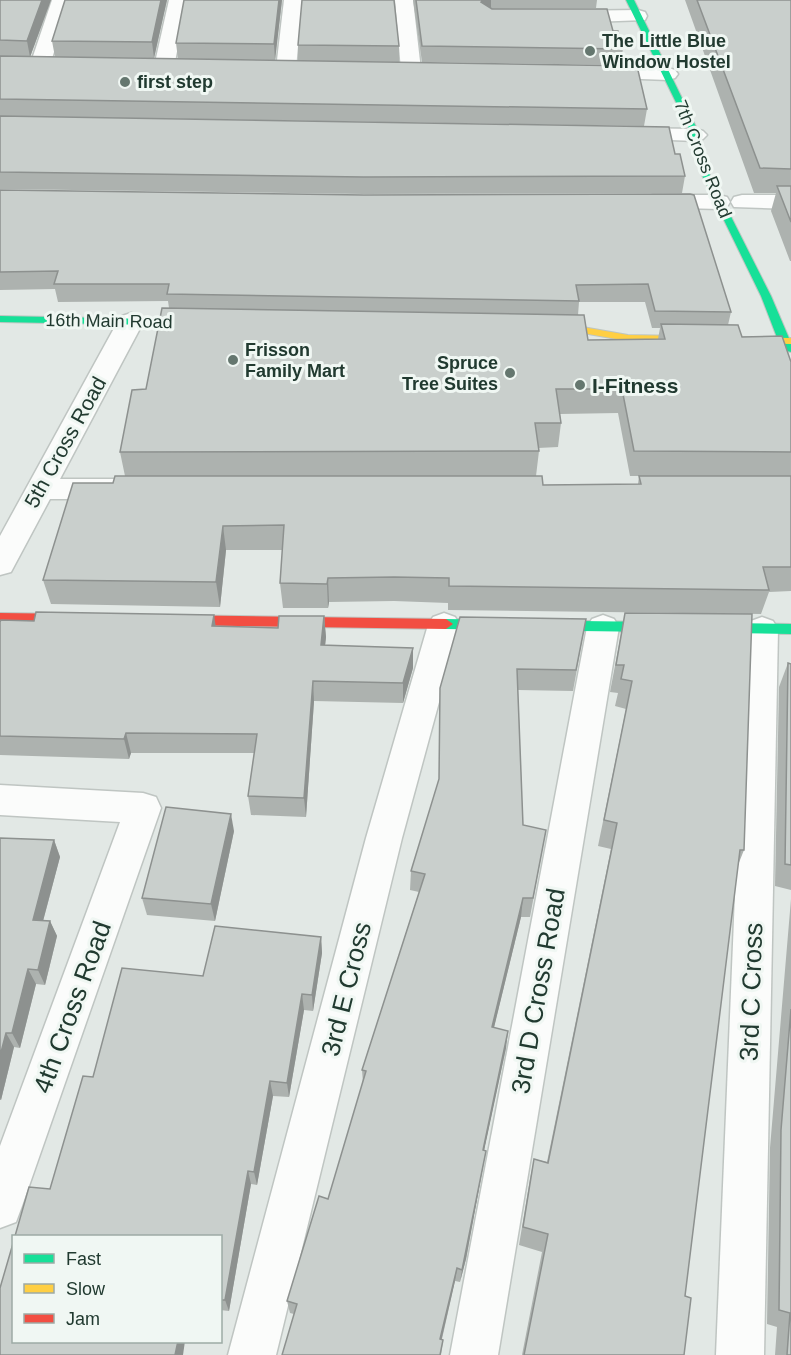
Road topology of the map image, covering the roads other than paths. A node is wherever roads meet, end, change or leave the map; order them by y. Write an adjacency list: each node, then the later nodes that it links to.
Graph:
1 (61, 0): 8 (street)
2 (178, 0): 11 (street)
3 (293, 0): 14 (street)
4 (404, 0): 17 (street)
5 (634, 8): 6 (street); 20 (street, 7th Cross Road)
6 (548, 17)
7 (20, 64): 8 (street)
8 (40, 65): 9 (street)
9 (63, 65)
10 (142, 67): 11 (street)
11 (164, 67): 12 (street)
12 (186, 68)
13 (264, 69): 14 (street)
14 (286, 69): 15 (street)
15 (308, 69)
16 (388, 70): 17 (street)
17 (411, 70): 18 (street)
18 (434, 70)
19 (575, 72): 20 (street)
20 (668, 74): 22 (street, 7th Cross Road)
21 (602, 134): 22 (street)
22 (696, 135): 25 (street, 7th Cross Road)
23 (791, 201): 25 (street)
24 (636, 202): 25 (street)
25 (736, 202): 28 (street, 7th Cross Road)
26 (0, 319): 27 (street, 16th Main Road)
27 (131, 321): 31 (street, 16th Main Road); 35 (street, 5th Cross Road)
28 (770, 321): 29 (street); 34 (street, 7th Cross Road)
29 (791, 321)
30 (616, 322): 33 (street)
31 (213, 323)
32 (530, 329): 33 (street)
33 (577, 329): 34 (street)
34 (788, 344)
35 (39, 489): 36 (street); 37 (street, 5th Cross Road)
36 (146, 489)
37 (0, 564)
38 (0, 618): 39 (street)
39 (93, 619)
40 (152, 620): 41 (street)
41 (444, 625): 42 (street); 46 (street, 3rd E Cross)
42 (603, 627): 43 (street); 47 (street, 3rd D Cross Road)
43 (776, 629): 48 (street, 3rd C Cross)
44 (0, 800): 45 (street, 4th Cross Road)
45 (0, 1206)
46 (252, 1355)
47 (474, 1355)
48 (740, 1355)

